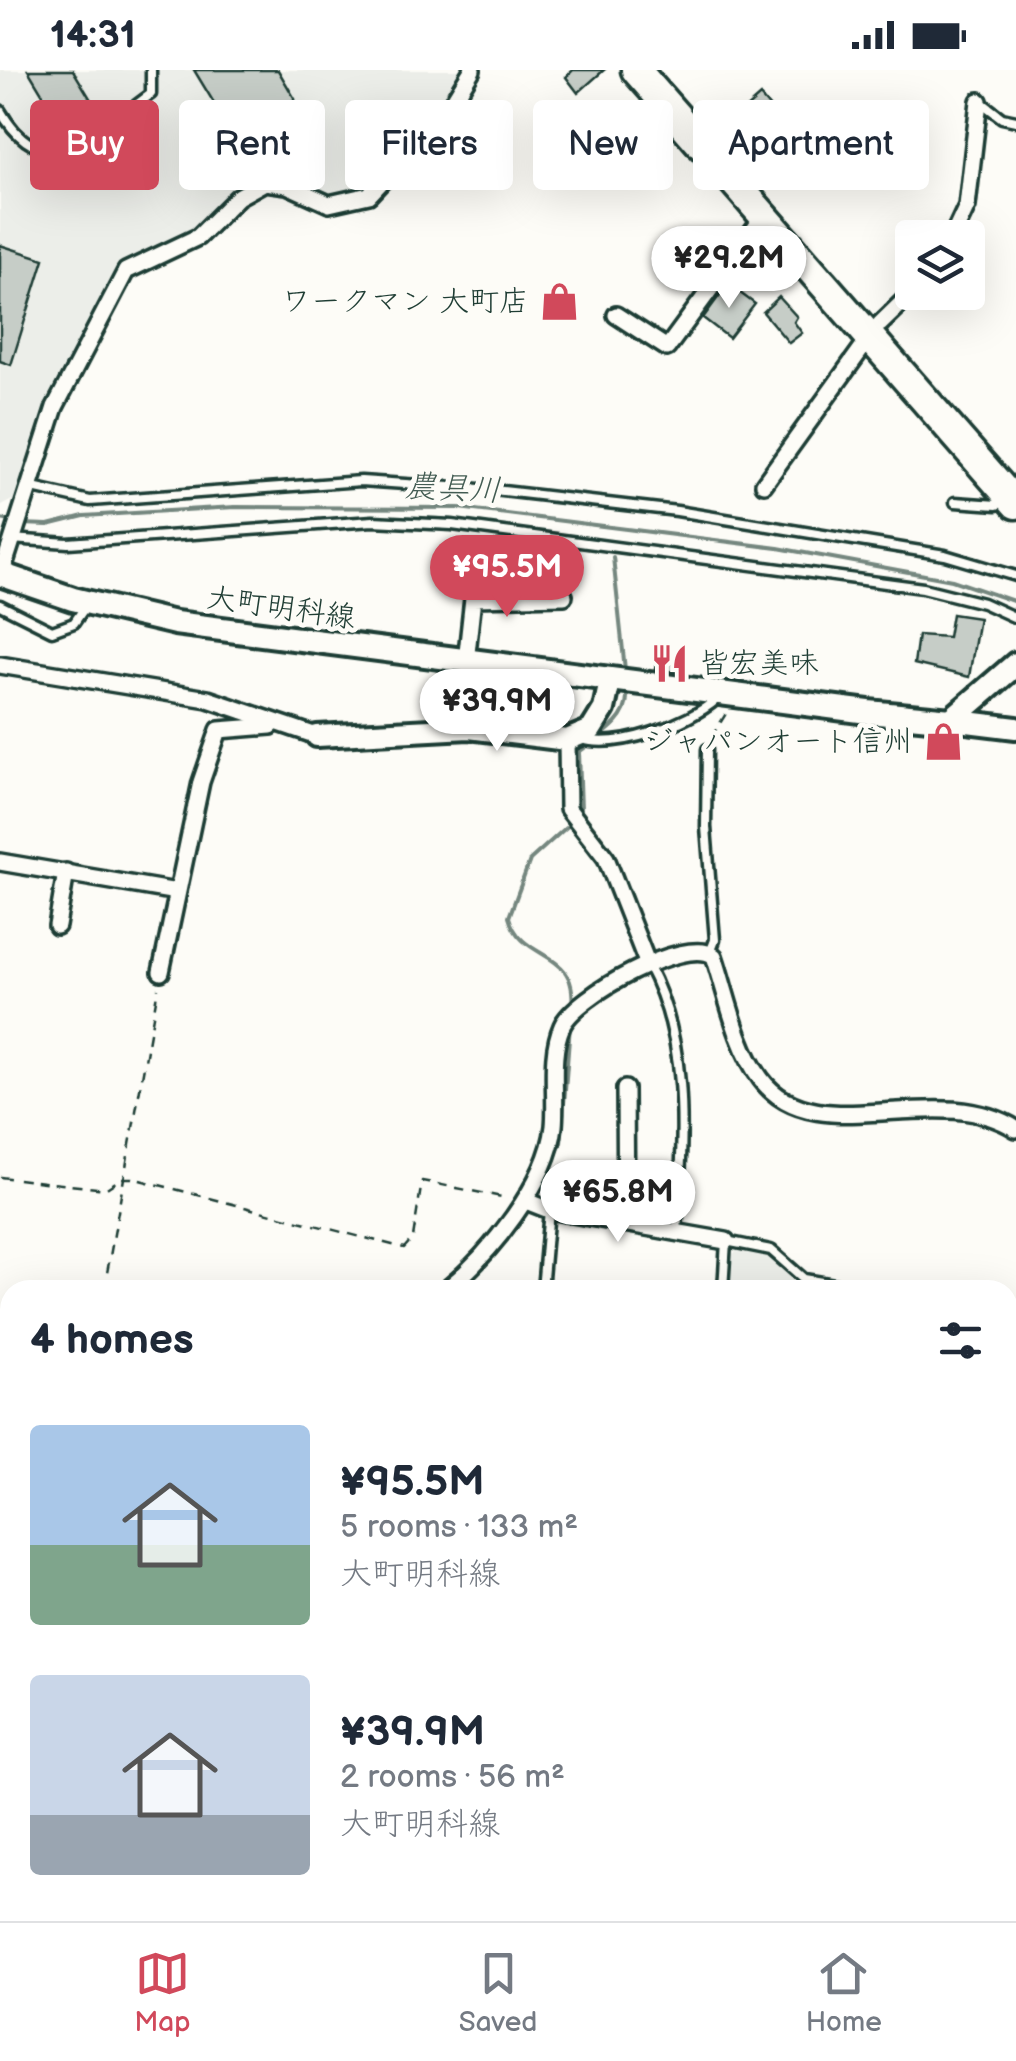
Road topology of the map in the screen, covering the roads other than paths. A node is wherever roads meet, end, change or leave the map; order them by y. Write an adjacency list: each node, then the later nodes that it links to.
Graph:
1 (152, 70): 6 (lane)
2 (472, 70): 14 (street)
3 (636, 70): 8 (highway)
4 (656, 70): 12 (highway)
5 (978, 101): 7 (lane); 9 (street)
6 (0, 110)
7 (1016, 121)
8 (764, 216): 11 (street); 12 (highway)
9 (960, 220)
10 (895, 310): 12 (street)
11 (616, 315)
12 (875, 331): 13 (street); 15 (highway)
13 (764, 484)
14 (25, 492): 17 (street); 19 (lane)
15 (1014, 495): 16 (lane)
16 (955, 502)
17 (12, 536): 18 (street); 23 (lane)
18 (0, 575): 21 (main road, 大町明科線)
19 (1016, 576)
20 (564, 596): 24 (street)
21 (86, 603): 22 (lane); 24 (main road, 大町明科線)
22 (0, 605)
23 (1016, 618)
24 (466, 662): 27 (main road, 大町明科線)
25 (1016, 664): 29 (main road)
26 (0, 665): 30 (street)
27 (610, 681): 28 (main road, 大町明科線); 33 (street)
28 (721, 700): 29 (main road, 大町明科線); 33 (lane)
29 (952, 720): 31 (street)
30 (274, 725): 32 (street); 37 (street)
31 (1016, 728)
32 (317, 736): 33 (street)
33 (571, 739): 40 (street)
34 (707, 748): 39 (lane)
35 (0, 862): 36 (street)
36 (66, 872): 37 (street); 38 (street)
37 (177, 892): 41 (street)
38 (56, 926)
39 (710, 952): 40 (street); 43 (street)
40 (648, 965): 44 (street); 47 (lane)
41 (161, 972)
42 (624, 1088): 46 (street)
43 (1016, 1129)
44 (526, 1200): 45 (street); 49 (street)
45 (549, 1210): 46 (street); 50 (lane)
46 (626, 1223): 47 (street)
47 (677, 1232): 48 (street)
48 (726, 1241): 51 (lane); 52 (lane)
49 (458, 1280)
50 (543, 1280)
51 (724, 1280)
52 (810, 1280)

